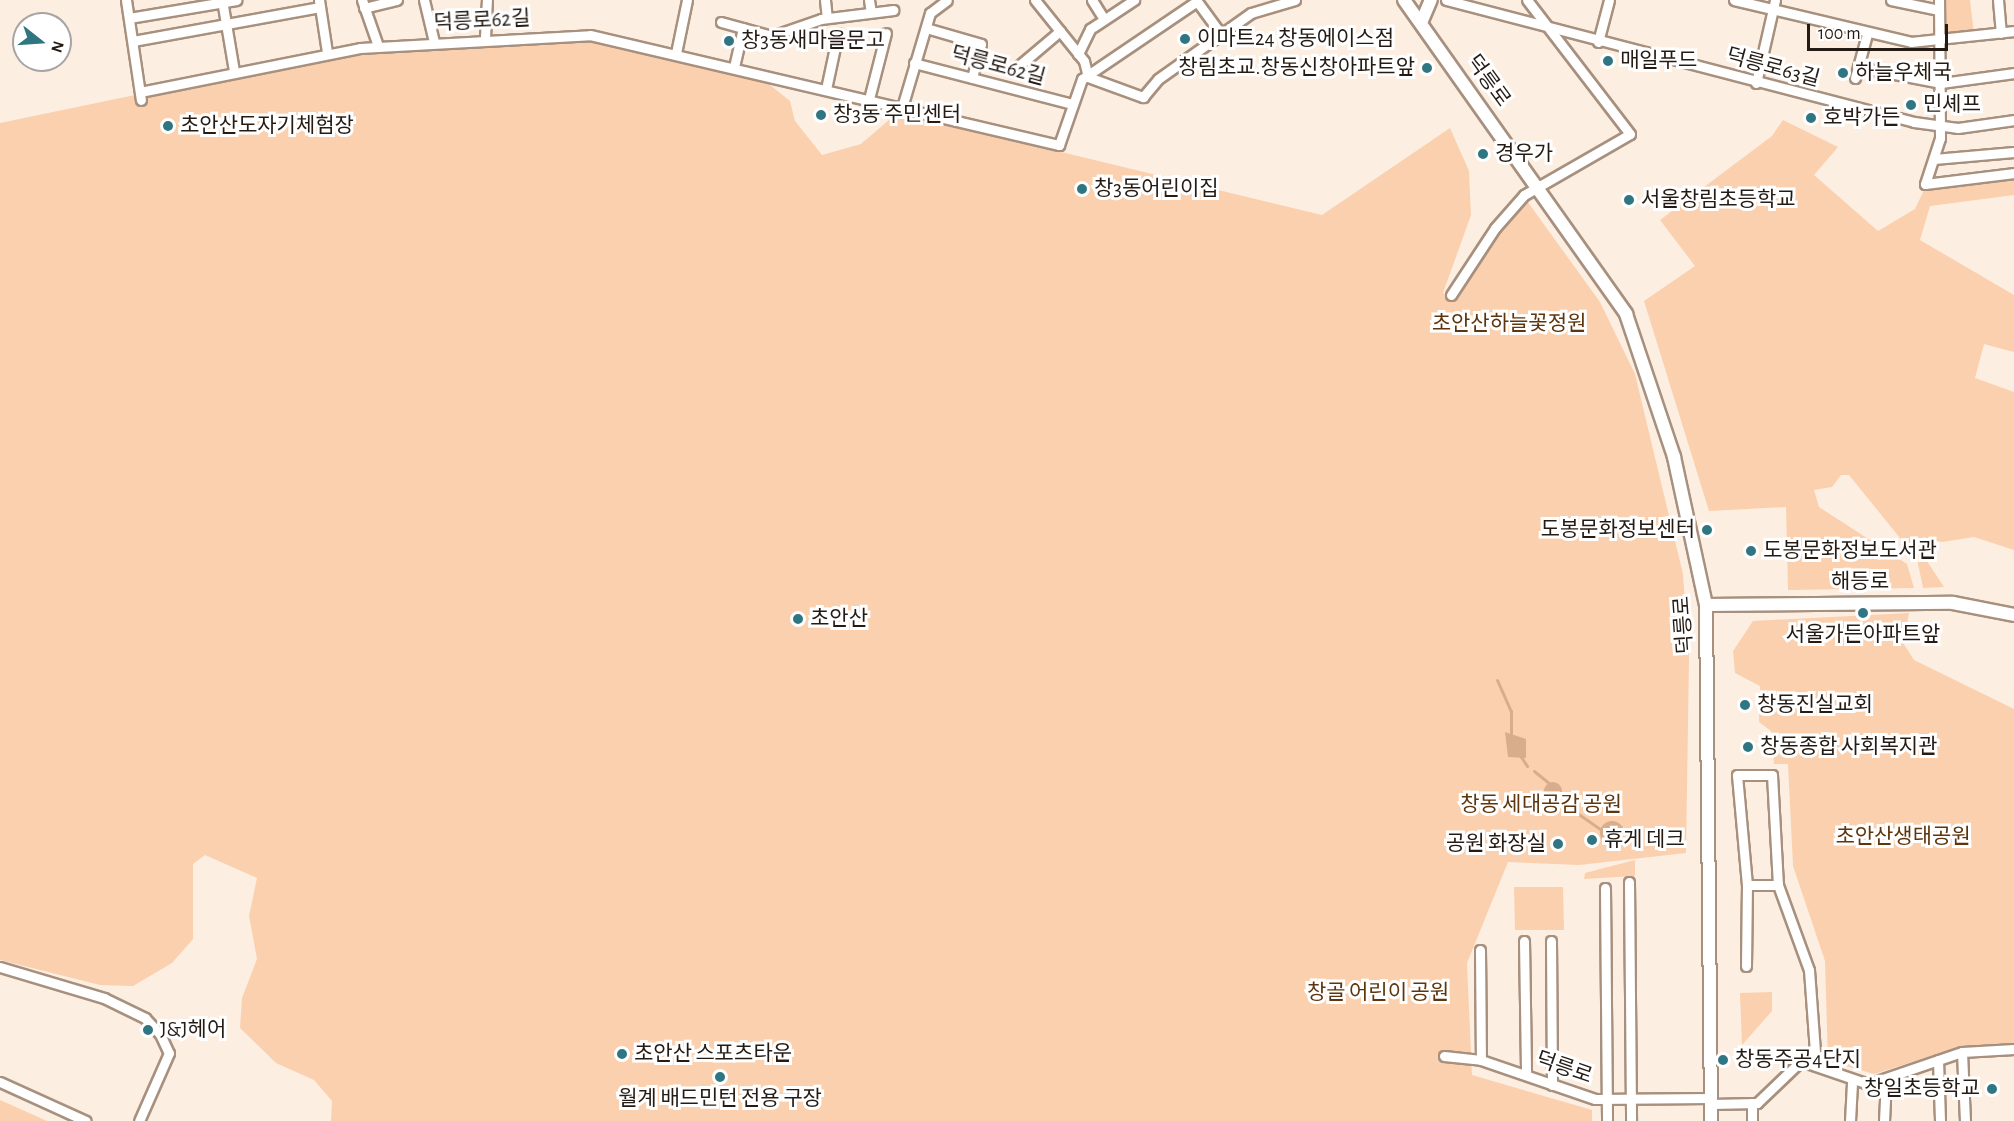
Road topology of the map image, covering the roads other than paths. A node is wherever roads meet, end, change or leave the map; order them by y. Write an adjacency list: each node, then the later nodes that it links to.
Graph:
1 (126, 0): 35 (street)
2 (237, 0): 25 (street)
3 (397, 0): 28 (street)
4 (424, 0): 53 (street)
5 (487, 0): 51 (street)
6 (687, 0): 58 (street)
7 (825, 0): 36 (street)
8 (869, 0): 34 (street)
9 (927, 0): 30 (street)
10 (947, 0): 30 (street)
11 (1035, 0): 44 (street)
12 (1092, 0): 37 (street)
13 (1134, 0): 37 (street)
14 (1256, 0): 31 (street)
15 (1295, 0): 31 (street)
16 (1404, 0): 39 (main road, 덕릉로)
17 (1431, 0): 39 (main road)
18 (1446, 0): 41 (street, 덕릉로63길)
19 (1527, 0): 41 (street)
20 (1610, 0): 54 (street)
21 (1734, 0): 33 (street)
22 (1775, 0): 33 (street)
23 (1891, 0): 29 (street)
24 (1998, 0): 48 (street)
25 (222, 1): 35 (street); 40 (street)
26 (1197, 1): 49 (street); 66 (street)
27 (320, 3): 40 (street); 57 (street)
28 (363, 4): 56 (street)
29 (1939, 5): 55 (street)
30 (935, 8): 43 (street)
31 (1263, 9): 49 (street)
32 (893, 10): 34 (street)
33 (1773, 11): 50 (street); 69 (street)
34 (871, 12): 36 (street)
35 (129, 18): 52 (street)
36 (827, 18): 42 (street)
37 (1104, 19): 59 (street)
38 (721, 22): 42 (street)
39 (1421, 23): 80 (main road, 덕릉로)
40 (226, 24): 52 (street); 64 (street)
41 (1546, 26): 54 (street, 덕릉로63길); 80 (street)
42 (743, 28): 61 (street)
43 (926, 28): 60 (street); 67 (street)
44 (1060, 31): 59 (street); 63 (street)
45 (2014, 31): 48 (street)
46 (838, 33): 71 (street)
47 (886, 33): 72 (street)
48 (2001, 33): 55 (street)
49 (1221, 34): 66 (street)
50 (1868, 34): 55 (street); 62 (street)
51 (485, 37): 53 (street, 덕릉로62길); 58 (street, 덕릉로62길)
52 (133, 41): 64 (street, 덕릉로62길)
53 (434, 42): 56 (street, 덕릉로62길)
54 (1598, 42): 69 (street, 덕릉로63길)
55 (1940, 42): 70 (street)
56 (378, 46): 57 (street, 덕릉로62길)
57 (327, 52): 64 (street, 덕릉로62길)
58 (676, 53): 61 (street, 덕릉로62길)
59 (1078, 54): 66 (street)
60 (915, 63): 67 (street, 덕릉로62길); 73 (street)
61 (734, 67): 71 (street, 덕릉로62길)
62 (1858, 67): 68 (street); 70 (street)
63 (1015, 69)
64 (234, 71)
65 (2014, 73): 70 (street)
66 (1088, 77): 74 (street, 덕릉로62길)
67 (972, 78): 74 (street, 덕릉로62길)
68 (1855, 78)
69 (1756, 83): 76 (street, 덕릉로63길)
70 (1941, 83): 76 (street)
71 (826, 89): 72 (street, 덕릉로62길)
72 (869, 99): 73 (street, 덕릉로62길)
73 (903, 104): 74 (street, 덕릉로62길)
74 (1073, 104)
75 (2014, 120): 76 (street, 덕릉로63길)
76 (1939, 125): 78 (street)
77 (2014, 152): 78 (street)
78 (1934, 159): 79 (street)
79 (2014, 173)
80 (1540, 185): 81 (street); 82 (main road, 덕릉로)
81 (1451, 295)
82 (1706, 605): 83 (main road, 해등로); 106 (main road, 덕릉로)
83 (2014, 615)
84 (1629, 882): 105 (street)
85 (1747, 885): 86 (street); 86 (street); 91 (street)
86 (1778, 885): 98 (street)
87 (1605, 888): 104 (street)
88 (1524, 941): 99 (street)
89 (1551, 941): 103 (street)
90 (1480, 950): 96 (street)
91 (1746, 966)
92 (0, 967): 109 (street)
93 (2014, 1049): 94 (street)
94 (1962, 1052): 97 (street); 117 (street)
95 (1444, 1056): 96 (street, 덕릉로)
96 (1481, 1060): 99 (street, 덕릉로)
97 (1938, 1060): 100 (street); 116 (street)
98 (1816, 1066): 102 (street); 107 (street)
99 (1526, 1075): 103 (street, 덕릉로)
100 (1886, 1079): 102 (street); 115 (street)
101 (0, 1082): 108 (street)
102 (1852, 1083): 114 (street)
103 (1552, 1085): 104 (street, 덕릉로)
104 (1605, 1099): 105 (street, 덕릉로); 110 (street)
105 (1631, 1099): 106 (street, 덕릉로); 111 (street)
106 (1711, 1101): 107 (street); 112 (main road, 덕릉로)
107 (1752, 1104): 113 (street)
108 (86, 1121)
109 (139, 1121)
110 (1606, 1121)
111 (1631, 1121)
112 (1711, 1121)
113 (1752, 1121)
114 (1850, 1121)
115 (1884, 1121)
116 (1940, 1121)
117 (1965, 1121)

